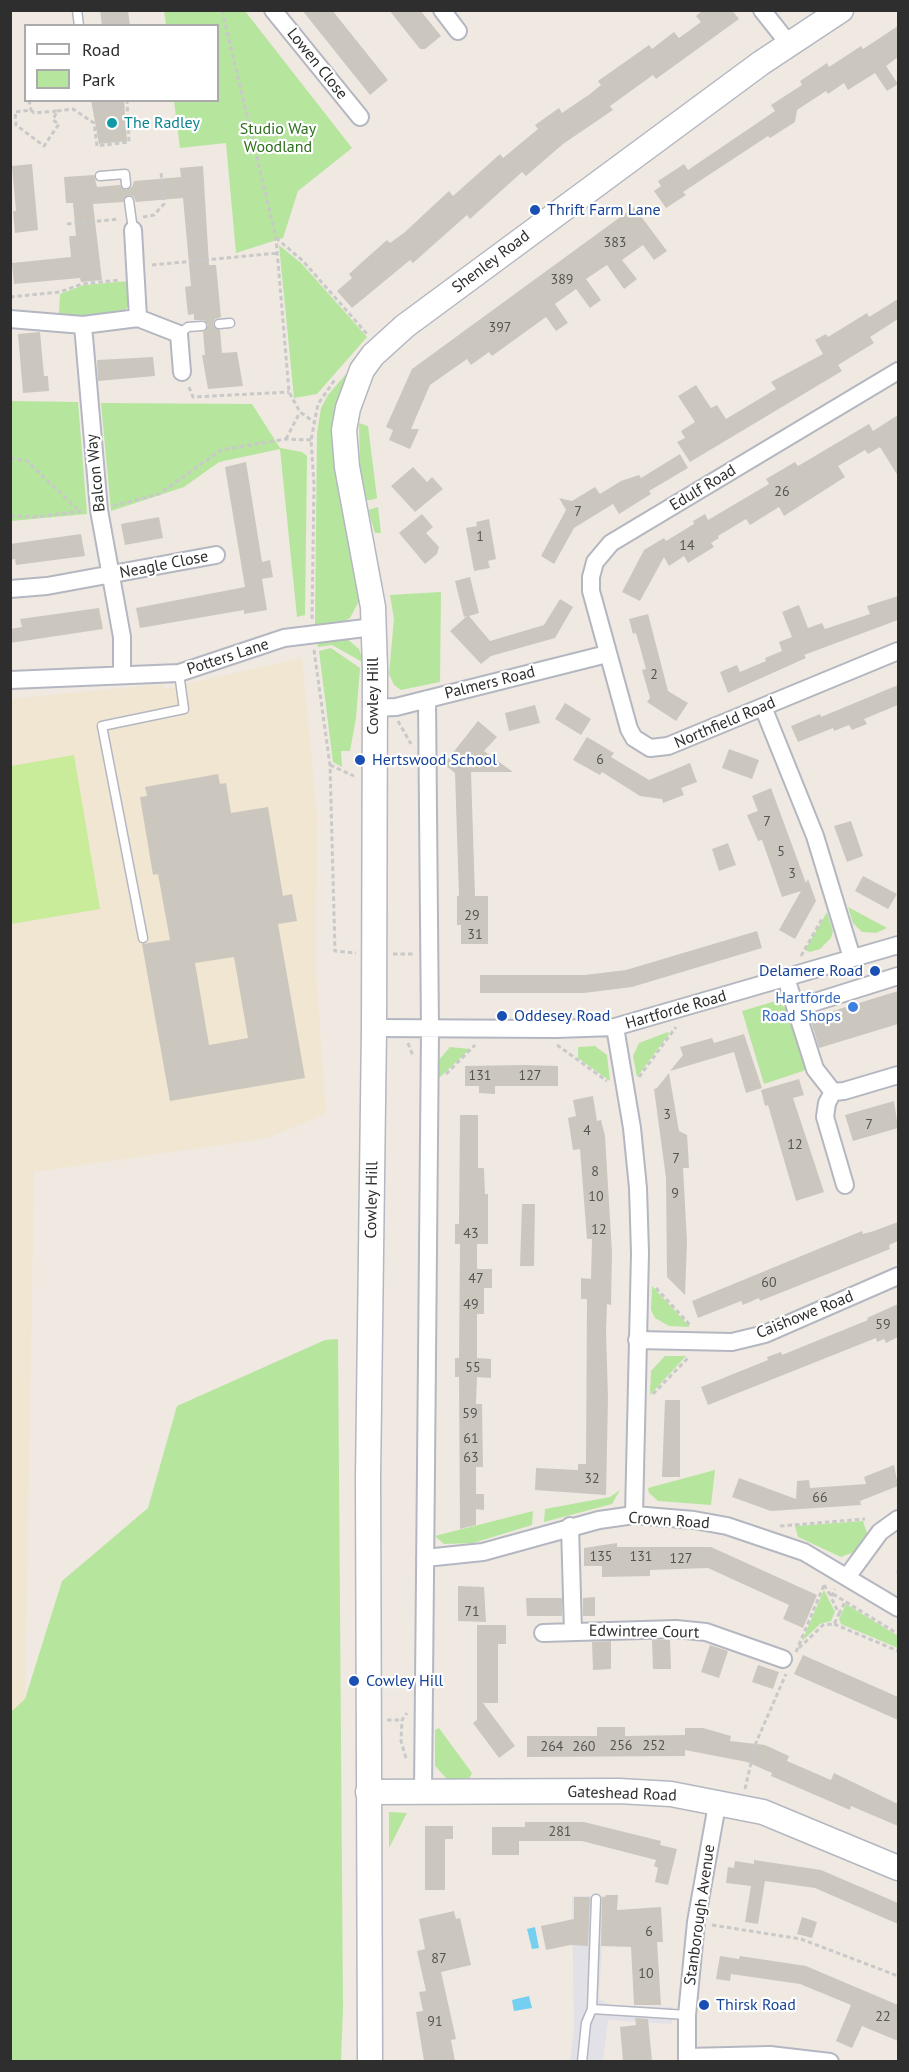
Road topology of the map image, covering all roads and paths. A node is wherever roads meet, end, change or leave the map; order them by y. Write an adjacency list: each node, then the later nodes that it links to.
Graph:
1 (222, 10): 17 (path)
2 (273, 10): 12 (street, Lowen Close)
3 (442, 10): 6 (street)
4 (762, 10): 7 (street)
5 (840, 10): 7 (main road, Shenley Road)
6 (458, 31)
7 (789, 44): 43 (main road, Shenley Road)
8 (29, 102): 10 (path)
9 (127, 102): 11 (path)
10 (31, 110): 11 (path); 11 (path)
11 (57, 111)
12 (360, 117)
13 (100, 176): 14 (lane)
14 (126, 184)
15 (129, 201): 16 (lane)
16 (133, 231): 19 (street)
17 (276, 238): 18 (path); 28 (path)
18 (278, 253): 19 (path); 31 (path)
19 (135, 272): 20 (path); 21 (street)
20 (10, 297)
21 (138, 318): 25 (street); 27 (street)
22 (10, 319): 25 (street)
23 (230, 323): 24 (lane)
24 (219, 324)
25 (83, 325): 37 (street, Balcon Way)
26 (202, 326): 27 (lane)
27 (179, 334): 30 (street)
28 (372, 338)
29 (898, 370): 46 (street, Edulf Road)
30 (182, 372): 31 (path)
31 (289, 392): 32 (path)
32 (300, 412): 33 (path); 34 (path)
33 (314, 422)
34 (286, 439): 35 (path); 37 (path)
35 (311, 440)
36 (10, 458): 38 (path)
37 (99, 510): 38 (path); 41 (street, Balcon Way)
38 (79, 511): 39 (path)
39 (10, 516)
40 (216, 555): 41 (street, Neagle Close)
41 (111, 575): 42 (street, Neagle Close); 48 (street, Balcon Way)
42 (10, 589)
43 (373, 627): 44 (street, Potters Lane); 52 (main road, Cowley Hill)
44 (311, 633): 47 (street, Potters Lane); 53 (path)
45 (898, 651): 51 (street, Northfield Road)
46 (607, 654): 50 (street, Palmers Road); 51 (street, Northfield Road)
47 (179, 673): 48 (street, Potters Lane); 56 (lane)
48 (122, 675): 49 (street, Potters Lane)
49 (10, 680)
50 (427, 699): 52 (street, Palmers Road); 69 (street)
51 (763, 707): 62 (street)
52 (373, 708): 68 (main road, Cowley Hill)
53 (330, 765): 54 (path); 58 (path)
54 (354, 777)
55 (828, 908): 61 (path)
56 (143, 938)
57 (898, 945): 62 (street, Hartforde Road)
58 (361, 954)
59 (418, 954): 60 (path)
60 (384, 955)
61 (800, 958)
62 (852, 958): 64 (street, Hartforde Road)
63 (898, 976): 65 (street)
64 (786, 978): 65 (street); 66 (street, Hartforde Road)
65 (796, 1008): 76 (street)
66 (615, 1027): 69 (street, Hartforde Road); 81 (street)
67 (676, 1027): 74 (path)
68 (375, 1028): 69 (street, Hartforde Road); 102 (main road, Cowley Hill)
69 (430, 1030): 89 (street)
70 (475, 1045): 73 (path)
71 (557, 1045): 75 (path)
72 (898, 1075): 76 (street)
73 (444, 1076)
74 (636, 1081)
75 (614, 1086)
76 (832, 1092): 77 (street)
77 (845, 1185)
78 (898, 1276): 81 (street, Caishowe Road)
79 (651, 1283): 80 (path)
80 (693, 1329)
81 (638, 1340): 84 (street)
82 (691, 1354): 83 (path)
83 (648, 1399)
84 (634, 1515): 87 (street, Crown Road); 90 (street, Crown Road)
85 (865, 1519): 88 (path)
86 (898, 1519): 90 (street)
87 (570, 1526): 89 (street, Crown Road); 96 (street, Edwintree Court)
88 (772, 1526)
89 (425, 1558): 103 (street)
90 (845, 1575): 91 (path); 93 (street, Crown Road)
91 (832, 1596): 92 (path); 94 (path); 99 (path)
92 (845, 1601): 94 (path); 98 (path)
93 (898, 1608)
94 (838, 1614): 95 (path)
95 (834, 1624): 99 (path); 100 (path)
96 (573, 1632): 97 (street, Edwintree Court); 101 (street, Edwintree Court)
97 (543, 1633)
98 (898, 1634)
99 (798, 1648): 101 (path)
100 (898, 1651)
101 (789, 1661): 104 (path)
102 (368, 1792): 103 (main road, Gateshead Road); 112 (main road, Cowley Hill)
103 (423, 1793): 104 (main road, Gateshead Road)
104 (729, 1805): 105 (main road, Gateshead Road); 107 (street, Stanborough Avenue)
105 (898, 1868)
106 (596, 1899): 109 (lane)
107 (696, 1922): 108 (path); 110 (street, Stanborough Avenue)
108 (898, 1977)
109 (592, 2009): 110 (lane); 113 (lane)
110 (687, 2015): 111 (street, Stanborough Avenue)
111 (687, 2059): 114 (street)
112 (370, 2061)
113 (582, 2061)
114 (830, 2061)

